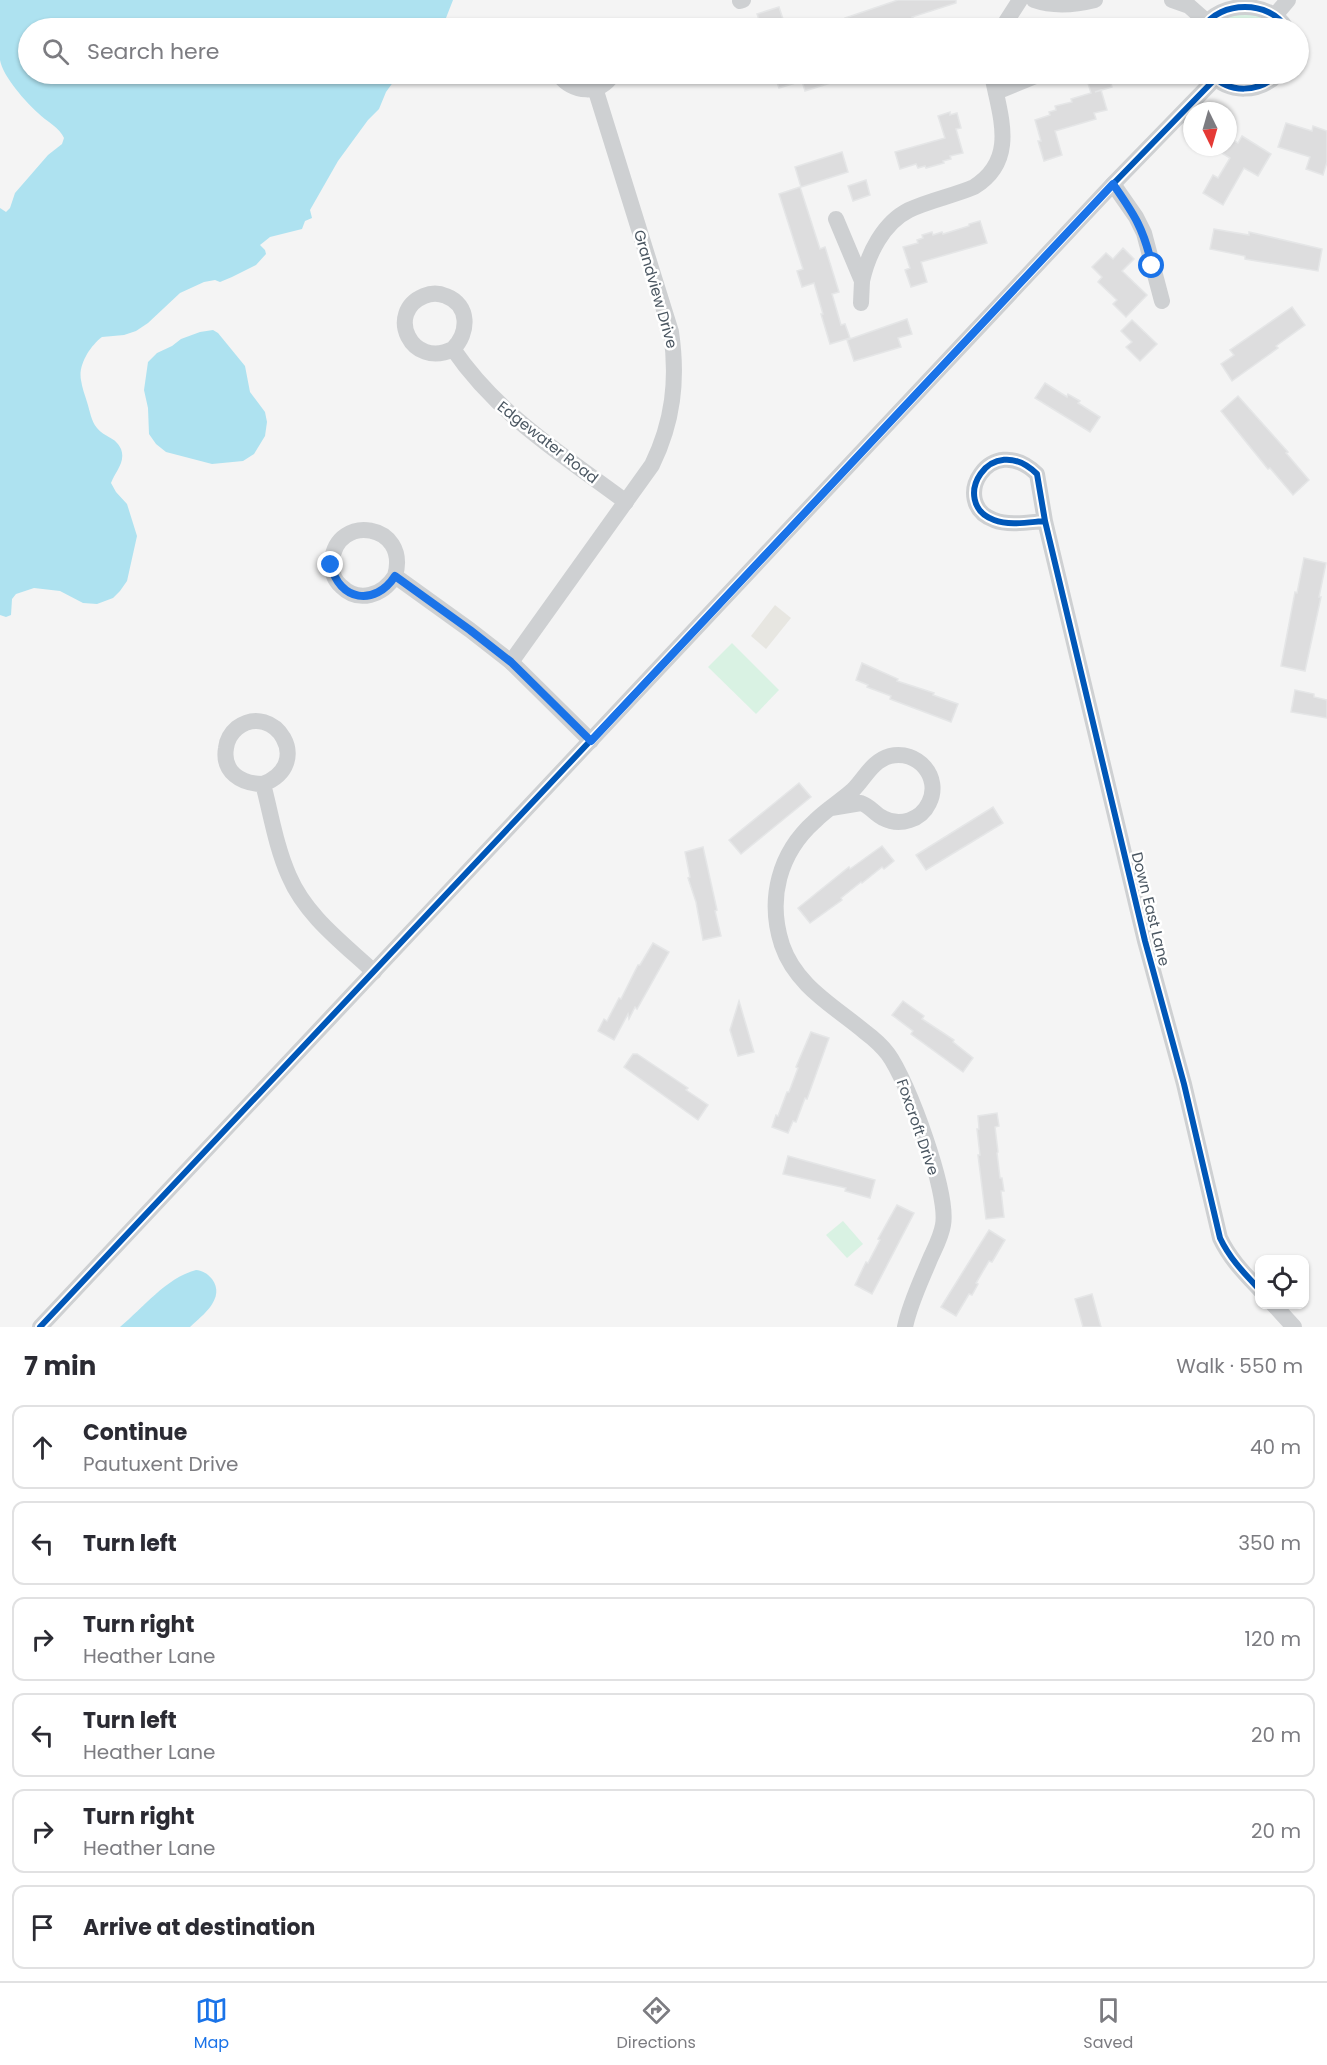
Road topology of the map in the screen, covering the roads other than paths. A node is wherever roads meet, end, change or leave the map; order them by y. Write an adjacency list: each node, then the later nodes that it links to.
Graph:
1 (1020, 0): 7 (street)
2 (1034, 0): 3 (street)
3 (1095, 0)
4 (1172, 0): 8 (street)
5 (1288, 0): 6 (street)
6 (1277, 13): 9 (street); 10 (street)
7 (1008, 18)
8 (1198, 18)
9 (1210, 18)
10 (1280, 18)
11 (568, 84): 18 (street)
12 (604, 84): 18 (street)
13 (994, 84): 19 (street)
14 (1016, 84): 19 (street)
15 (1206, 84): 20 (street)
16 (1225, 84): 17 (street)
17 (1264, 84)
18 (595, 88): 26 (street, Grandview Drive)
19 (996, 92): 22 (street)
20 (1113, 184): 23 (street); 30 (street)
21 (836, 219): 22 (street)
22 (862, 281): 24 (street)
23 (1162, 302)
24 (861, 303)
25 (453, 349): 26 (street, Edgewater Road)
26 (626, 502): 29 (street, Grandview Drive)
27 (1046, 521): 27 (street, Down East Lane); 34 (street, Down East Lane)
28 (395, 576): 28 (street); 29 (street)
29 (511, 662): 30 (street)
30 (591, 741): 33 (street)
31 (262, 784): 33 (street)
32 (831, 808): 32 (street, Foxcroft Drive); 37 (street, Foxcroft Drive)
33 (374, 972): 36 (street)
34 (1255, 1285)
35 (1277, 1309): 38 (street)
36 (40, 1327)
37 (905, 1327)
38 (1294, 1327)

